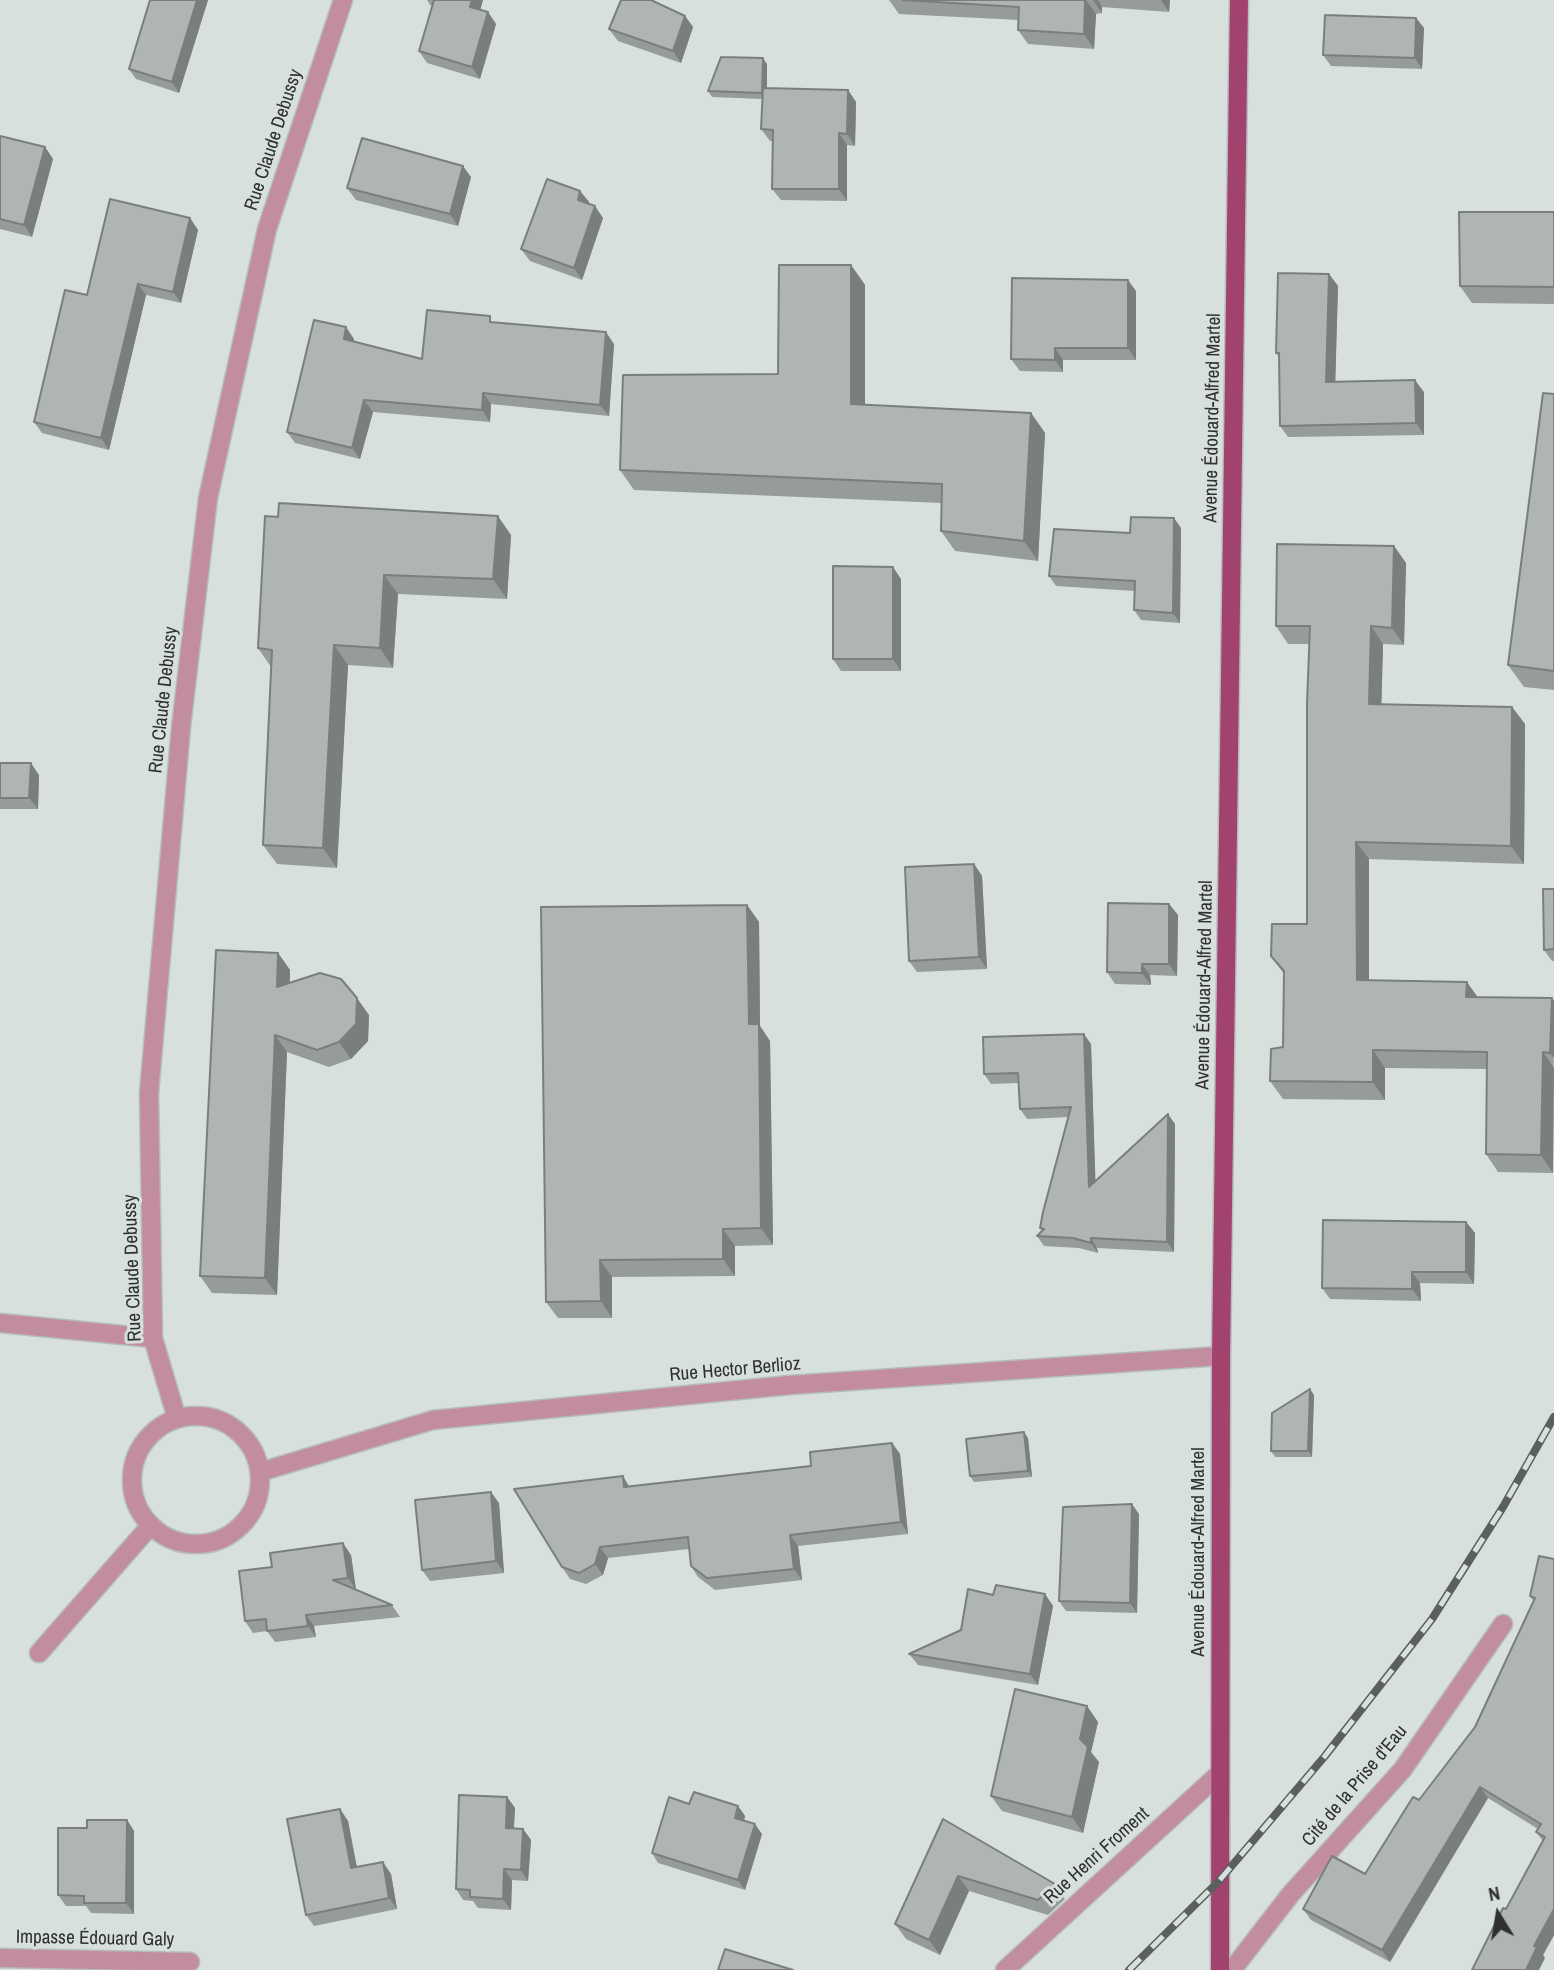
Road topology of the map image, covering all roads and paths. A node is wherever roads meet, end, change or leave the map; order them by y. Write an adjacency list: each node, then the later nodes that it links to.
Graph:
1 (343, 0): 4 (street, Rue Claude Debussy)
2 (1239, 0): 5 (main road, Avenue Édouard-Alfred Martel)
3 (0, 1323): 4 (street)
4 (153, 1338): 6 (street, Rue Claude Debussy)
5 (1221, 1356): 7 (street, Rue Hector Berlioz); 11 (main road, Avenue Édouard-Alfred Martel)
6 (177, 1419): 7 (street); 8 (street)
7 (260, 1472): 8 (street)
8 (151, 1525): 10 (street)
9 (1503, 1624): 16 (street, Cité de la Prise d'Eau)
10 (39, 1653)
11 (1219, 1774): 14 (street, Rue Henri Froment); 15 (main road, Avenue Édouard-Alfred Martel)
12 (0, 1958): 13 (street, Impasse Édouard Galy)
13 (190, 1962)
14 (1005, 1970)
15 (1220, 1970)
16 (1232, 1970)

